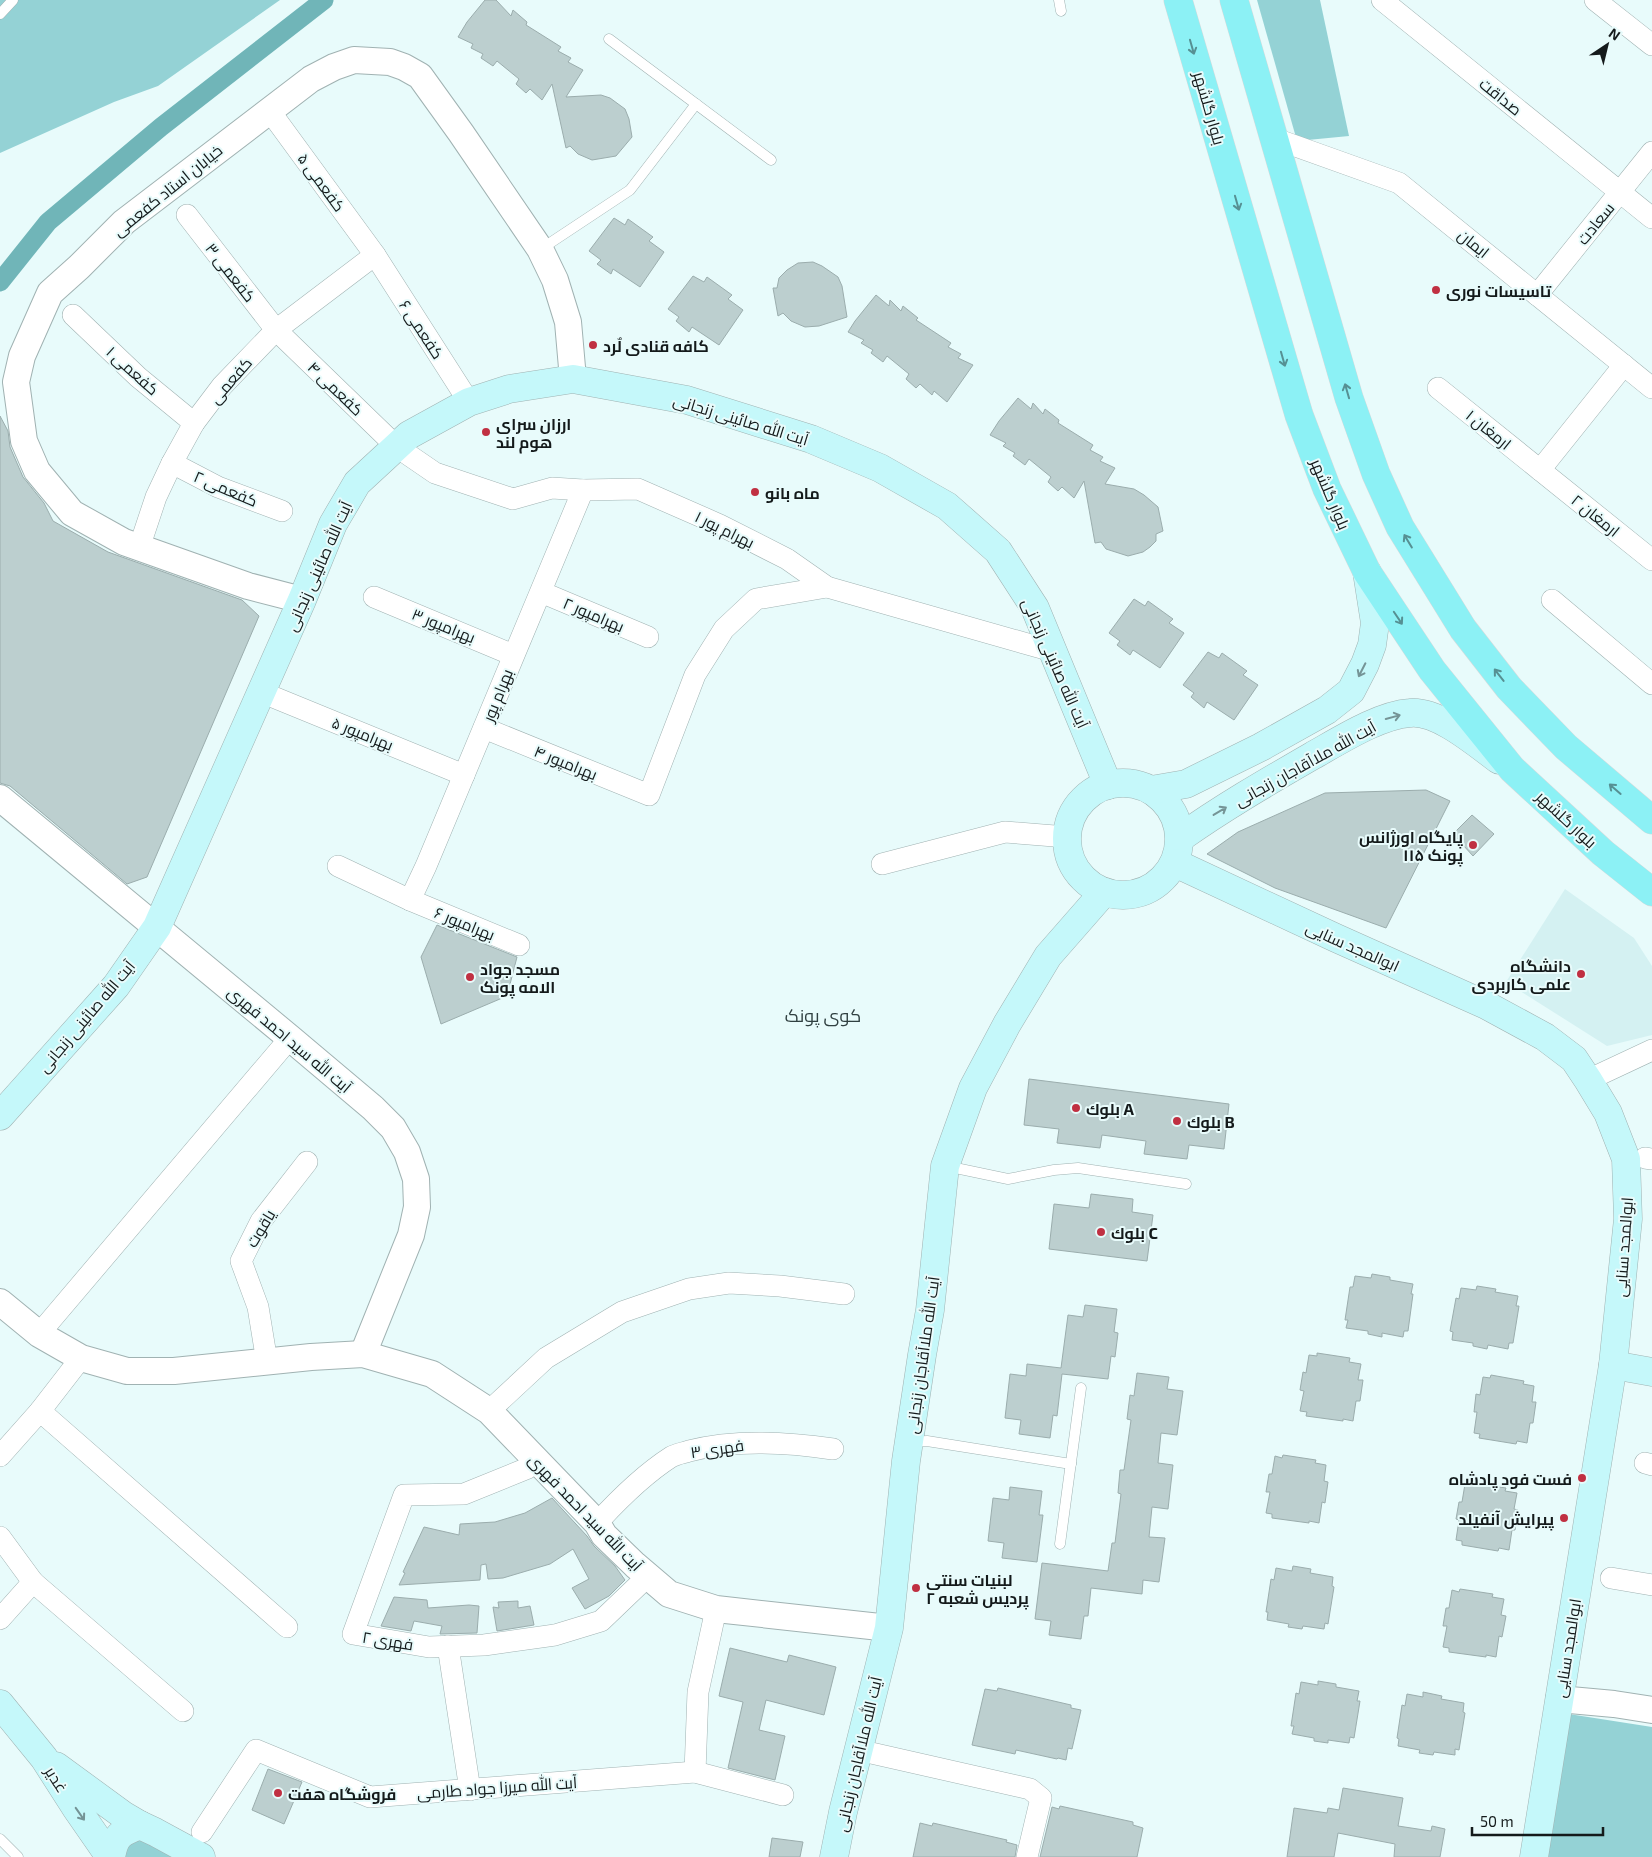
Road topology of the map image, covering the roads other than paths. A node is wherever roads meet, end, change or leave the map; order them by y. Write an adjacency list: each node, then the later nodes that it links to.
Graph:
1 (13, 0): 8 (lane)
2 (1059, 0): 7 (lane)
3 (1178, 0): 37 (main road, بلوار گلشهر, one-way to 37)
4 (1234, 0): 13 (main road)
5 (1382, 0): 16 (street, صداقت)
6 (1595, 0): 10 (street)
7 (1061, 11)
8 (0, 14)
9 (609, 38): 11 (lane)
10 (1652, 45)
11 (696, 104): 15 (lane); 19 (lane)
12 (269, 110): 19 (street, خیابان استاد کفعمی); 20 (street, کفعمی ۵); 35 (street, خیابان استاد کفعمی)
13 (1273, 138): 21 (street, ایمان); 54 (main road, one-way to 13)
14 (1652, 152): 16 (street, سعادت)
15 (771, 160)
16 (1620, 192): 18 (street, صداقت); 21 (street, سعادت)
17 (187, 215): 23 (street, کفعمی ۳)
18 (1652, 218)
19 (540, 249): 25 (street, خیابان استاد کفعمی)
20 (374, 255): 23 (street, کفعمی); 28 (street, کفعمی ۶)
21 (1538, 295): 24 (street, ایمان)
22 (73, 316): 29 (street, کفعمی ۱)
23 (276, 330): 29 (street, کفعمی); 30 (street, کفعمی ۴)
24 (1624, 365): 27 (street, ایمان); 32 (street)
25 (573, 379): 28 (main road, آیت الله صائینی زنجانی); 44 (main road, آیت الله صائینی زنجانی)
26 (1438, 388): 32 (street, ارمغان ۱)
27 (1652, 388)
28 (469, 402): 30 (main road, آیت الله صائینی زنجانی)
29 (194, 423): 31 (street, کفعمی)
30 (397, 446): 33 (street, بهرام پور ۱); 41 (main road, آیت الله صائینی زنجانی)
31 (172, 463): 34 (street, کفعمی ۲); 35 (street, کفعمی)
32 (1540, 470): 36 (street, ارمغان ۲)
33 (583, 490): 38 (street, بهرام پور ۱); 39 (street, بهرام پور)
34 (282, 511)
35 (139, 548): 41 (street, خیابان استاد کفعمی)
36 (1652, 560)
37 (1367, 572): 49 (main road, بلوار گلشهر, one-way to 49); 52 (main road, one-way to 52)
38 (827, 587): 44 (street, بهرام پور ۱); 48 (street, بهرامپور ۴)
39 (541, 592): 43 (street, بهرامپور ۲); 45 (street, بهرام پور)
40 (374, 597): 45 (street, بهرامپور ۳)
41 (302, 600): 47 (main road, آیت الله صائینی زنجانی)
42 (1552, 600): 46 (street)
43 (648, 636)
44 (1052, 650): 51 (main road, آیت الله صائینی زنجانی)
45 (513, 655): 48 (street, بهرام پور)
46 (1652, 684)
47 (261, 692): 50 (street, بهرامپور ۵); 62 (main road, آیت الله صائینی زنجانی)
48 (484, 728): 50 (street, بهرام پور)
49 (1512, 769): 56 (main road, آیت الله ملاآقاجان زنجانی, one-way to 49); 60 (main road, بلوار گلشهر)
50 (464, 775): 61 (street, بهرام پور)
51 (1108, 785): 52 (main road); 55 (main road)
52 (1151, 790): 56 (main road)
53 (0, 798): 62 (street, آیت الله سید احمد فهری)
54 (1652, 820)
55 (1067, 837): 57 (street); 59 (main road)
56 (1177, 850): 59 (main road); 66 (main road, ابوالمجد سنایی)
57 (882, 864)
58 (338, 866): 61 (street, بهرامپور ۶)
59 (1104, 892): 69 (main road, آیت الله ملاآقاجان زنجانی)
60 (1652, 892)
61 (410, 900): 63 (street, بهرامپور ۶)
62 (157, 927): 64 (street, آیت الله سید احمد فهری); 67 (main road, آیت الله صائینی زنجانی)
63 (519, 945)
64 (290, 1038): 73 (street); 74 (street, آیت الله سید احمد فهری)
65 (1652, 1050): 66 (street)
66 (1588, 1080): 77 (main road, ابوالمجد سنایی)
67 (0, 1116)
68 (307, 1162): 76 (street, یاقوت)
69 (945, 1166): 70 (lane); 82 (main road, آیت الله ملاآقاجان زنجانی)
70 (1186, 1184)
71 (844, 1294): 81 (street)
72 (0, 1302): 73 (street, آیت الله سید احمد فهری)
73 (39, 1334): 75 (street, آیت الله سید احمد فهری)
74 (362, 1354): 76 (street, آیت الله سید احمد فهری); 81 (street, آیت الله سید احمد فهری)
75 (81, 1358): 76 (street, آیت الله سید احمد فهری); 80 (street)
76 (267, 1362)
77 (1613, 1365): 78 (main road); 99 (main road, ابوالمجد سنایی)
78 (1652, 1372)
79 (1081, 1388): 85 (lane)
80 (40, 1411): 84 (street); 96 (street)
81 (489, 1411): 87 (street, آیت الله سید احمد فهری)
82 (909, 1442): 85 (lane); 97 (main road, آیت الله ملاآقاجان زنجانی)
83 (833, 1449): 87 (street, فهری ۳)
84 (0, 1456)
85 (1071, 1464): 89 (lane)
86 (528, 1468): 98 (street, فهری ۲)
87 (596, 1523): 90 (street, آیت الله سید احمد فهری)
88 (0, 1537): 92 (street)
89 (1060, 1544)
90 (648, 1576): 94 (street, آیت الله سید احمد فهری); 98 (street, فهری ۲)
91 (1611, 1578): 93 (street)
92 (33, 1582): 95 (street); 102 (street)
93 (1652, 1585)
94 (716, 1609): 97 (street, آیت الله سید احمد فهری); 105 (street)
95 (0, 1619)
96 (287, 1627)
97 (889, 1628): 103 (main road, آیت الله ملاآقاجان زنجانی)
98 (448, 1646): 106 (street)
99 (1559, 1700): 101 (street); 115 (main road, ابوالمجد سنایی)
100 (0, 1704): 104 (main road, غدیر)
101 (1652, 1710)
102 (183, 1711)
103 (858, 1750): 113 (main road, آیت الله ملاآقاجان زنجانی); 114 (street)
104 (44, 1758): 108 (main road); 112 (main road, غدیر, one-way to 112)
105 (695, 1772): 106 (street, آیت الله میرزا جواد طارمی); 107 (street, آیت الله میرزا جواد طارمی)
106 (470, 1790): 110 (street, آیت الله میرزا جواد طارمی)
107 (783, 1795)
108 (140, 1825): 110 (main road); 112 (main road)
109 (0, 1839): 111 (lane)
110 (201, 1845)
111 (18, 1857)
112 (110, 1857)
113 (834, 1857)
114 (1027, 1857)
115 (1534, 1857)

